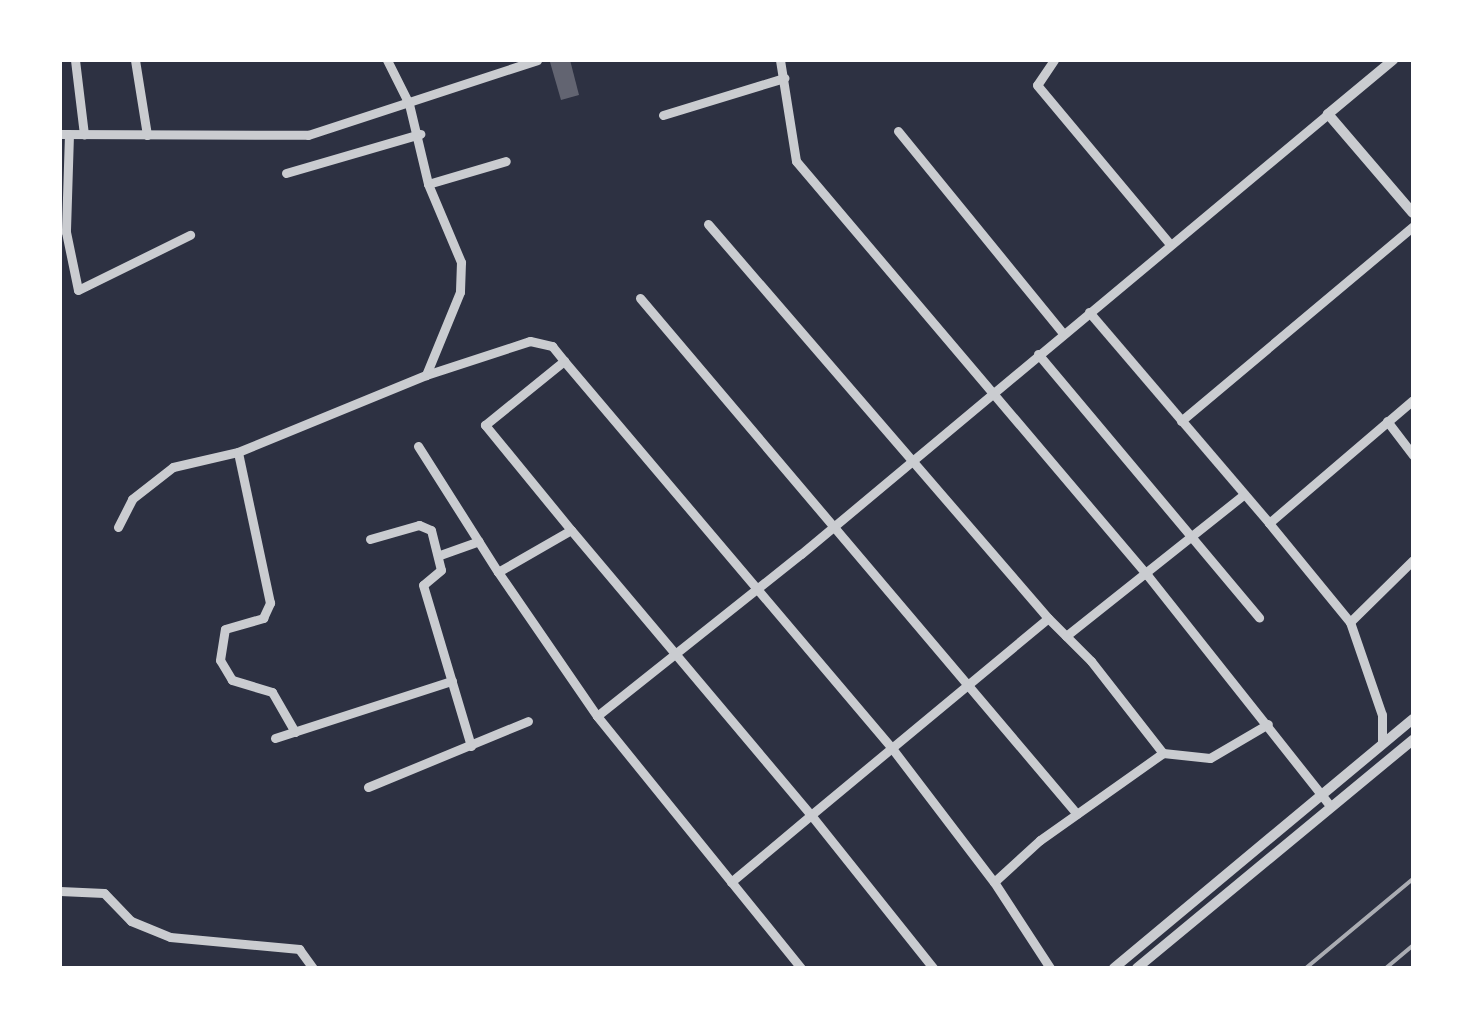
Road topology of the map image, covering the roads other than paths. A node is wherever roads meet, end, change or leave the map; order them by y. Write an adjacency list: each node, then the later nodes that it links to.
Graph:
1 (75, 60): 16 (street)
2 (135, 60): 18 (street)
3 (387, 60): 11 (street)
4 (537, 60): 11 (street)
5 (780, 60): 10 (street)
6 (1032, 60): 9 (street)
7 (1054, 60): 9 (street)
8 (1392, 60): 12 (street)
9 (1041, 70): 26 (street)
10 (784, 78): 13 (street); 33 (street)
11 (410, 104): 17 (street); 18 (street)
12 (1328, 114): 22 (street); 26 (street)
13 (662, 115)
14 (898, 131): 29 (street)
15 (64, 134): 16 (street); 25 (street)
16 (84, 134): 18 (street)
17 (420, 134): 20 (street); 21 (street)
18 (147, 135)
19 (506, 161): 21 (street)
20 (286, 173)
21 (428, 184): 32 (street)
22 (1413, 213)
23 (708, 224): 40 (street)
24 (1413, 226): 35 (street)
25 (190, 236)
26 (1170, 244): 28 (street)
27 (640, 298): 43 (street)
28 (1089, 312): 29 (street); 35 (street)
29 (1063, 333): 30 (street)
30 (1038, 354): 33 (street); 46 (street)
31 (564, 361): 32 (street); 45 (street); 53 (street)
32 (426, 375): 38 (street)
33 (993, 392): 40 (street); 52 (street)
34 (1413, 400): 36 (street)
35 (1181, 421): 41 (street)
36 (1387, 421): 39 (street); 42 (street)
37 (418, 446): 48 (street)
38 (238, 452): 44 (street); 65 (street)
39 (1413, 456)
40 (915, 460): 43 (street); 55 (street)
41 (1243, 494): 42 (street); 46 (street)
42 (1270, 523): 56 (street)
43 (836, 524): 53 (street); 60 (street)
44 (118, 526)
45 (571, 530): 51 (street); 58 (street)
46 (1192, 537): 52 (street); 54 (street)
47 (370, 539): 49 (street)
48 (478, 541): 49 (street); 51 (street)
49 (440, 555): 59 (street)
50 (1413, 560): 56 (street)
51 (498, 572): 61 (street)
52 (1148, 576): 57 (street); 64 (street)
53 (756, 588): 58 (street); 70 (street)
54 (1259, 617)
55 (1048, 618): 57 (street); 60 (street)
56 (1350, 622): 68 (street)
57 (1066, 636): 71 (street)
58 (676, 658): 61 (street); 75 (street)
59 (452, 681): 65 (street); 69 (street)
60 (971, 682): 70 (street); 76 (street)
61 (597, 716): 77 (street)
62 (1413, 718): 68 (street)
63 (528, 720): 69 (street)
64 (1268, 724): 71 (street); 73 (street)
65 (294, 732): 66 (street)
66 (275, 738)
67 (1413, 740): 74 (street)
68 (1382, 743): 73 (street)
69 (471, 746): 72 (street)
70 (891, 747): 75 (street); 78 (street)
71 (1163, 753): 76 (street)
72 (368, 787)
73 (1320, 795): 74 (street); 84 (street)
74 (1330, 806): 85 (street)
75 (811, 814): 77 (street); 82 (street)
76 (1077, 814): 78 (street)
77 (731, 882): 81 (street)
78 (994, 882): 83 (street)
79 (60, 891): 80 (street)
80 (313, 968)
81 (800, 968)
82 (933, 968)
83 (1050, 968)
84 (1114, 968)
85 (1137, 968)

